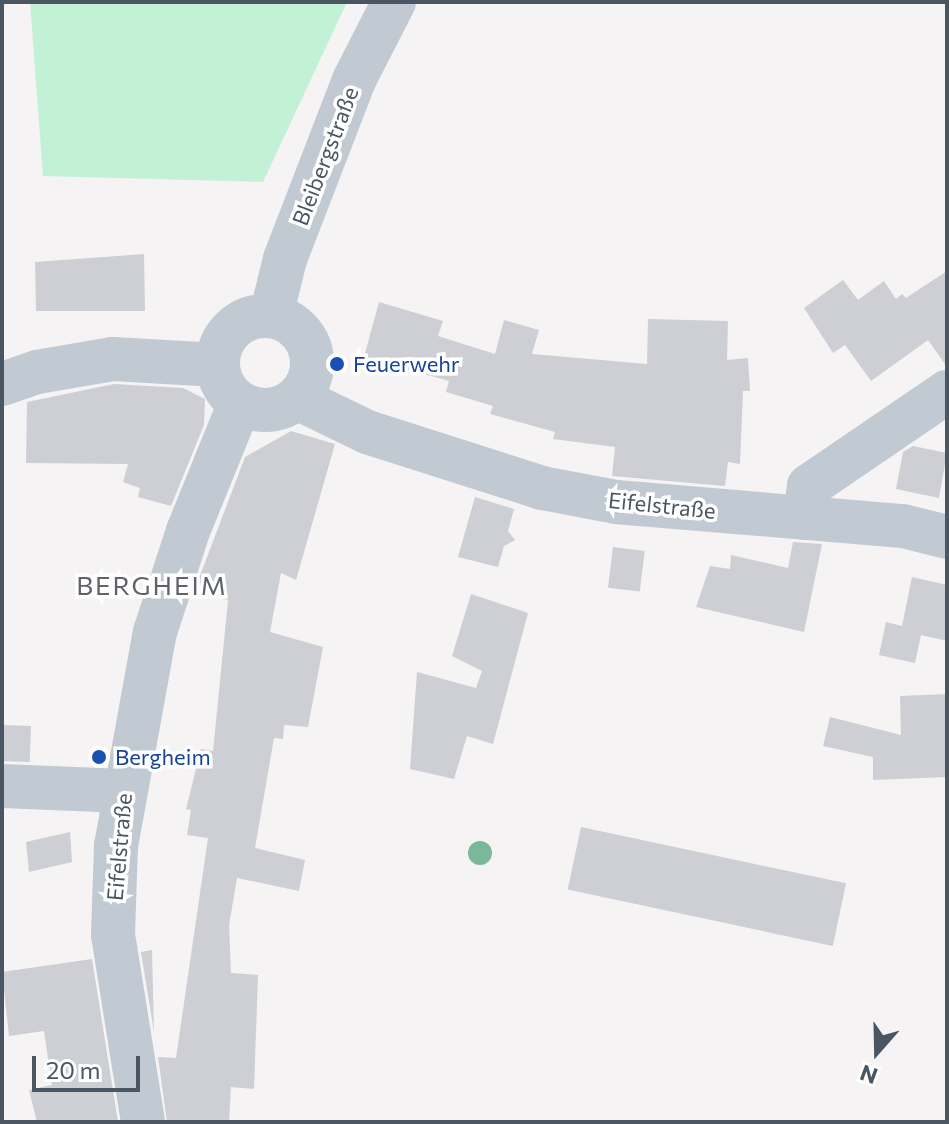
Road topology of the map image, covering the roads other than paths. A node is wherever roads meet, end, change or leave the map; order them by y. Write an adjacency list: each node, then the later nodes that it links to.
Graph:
1 (394, 2): 2 (street, Bleibergstraße)
2 (271, 316): 3 (street); 6 (street)
3 (218, 365): 4 (street); 7 (street)
4 (2, 384)
5 (947, 392): 8 (street)
6 (297, 398): 7 (street); 8 (street, Eifelstraße)
7 (231, 422): 11 (street, Eifelstraße)
8 (805, 518): 9 (street, Eifelstraße)
9 (947, 537)
10 (2, 786): 11 (street)
11 (124, 791): 12 (street, Eifelstraße)
12 (143, 1122)

